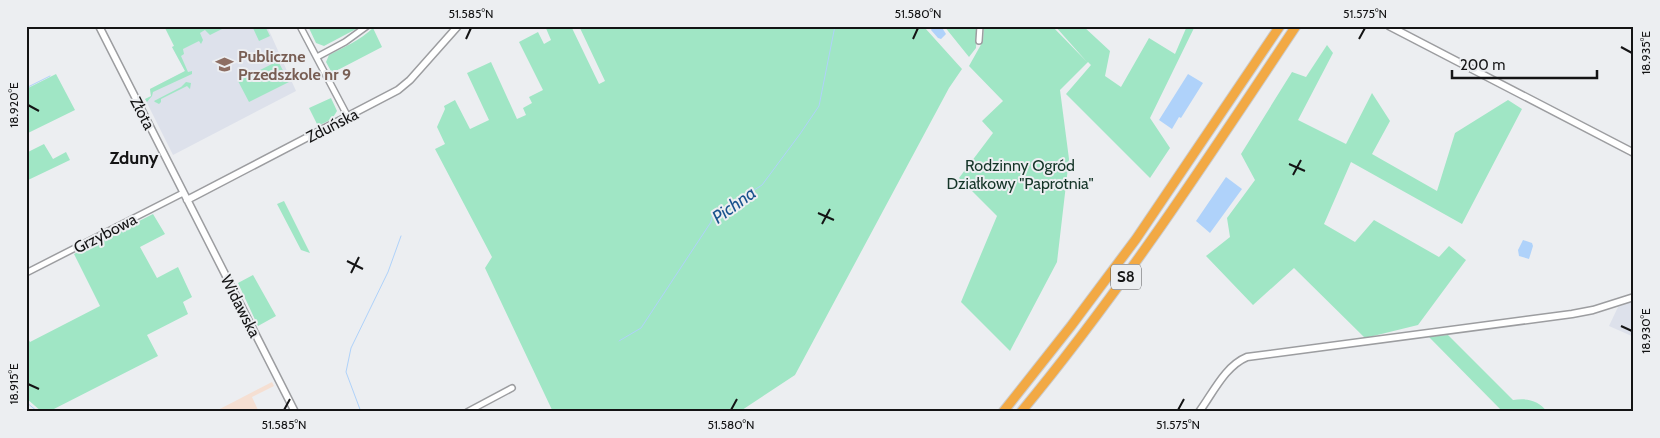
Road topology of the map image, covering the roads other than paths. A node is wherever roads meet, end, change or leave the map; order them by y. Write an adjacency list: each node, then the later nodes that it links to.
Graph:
1 (99, 26): 13 (street, Złota)
2 (300, 26): 10 (street)
3 (367, 26): 10 (street)
4 (458, 26): 11 (street, Zduńska)
5 (980, 26): 9 (street)
6 (1280, 26): 20 (highway, S8)
7 (1296, 26): 21 (highway, S8)
8 (1389, 26): 12 (street)
9 (979, 41)
10 (317, 57): 11 (street)
11 (348, 117): 14 (street, Zduńska)
12 (1634, 153)
13 (183, 193): 14 (street, Złota); 15 (street, Grzybowa)
14 (187, 200): 18 (street, Widawska)
15 (26, 273)
16 (1634, 297): 22 (street)
17 (512, 388): 19 (street)
18 (295, 412)
19 (467, 412)
20 (1003, 412)
21 (1021, 412)
22 (1199, 412)

